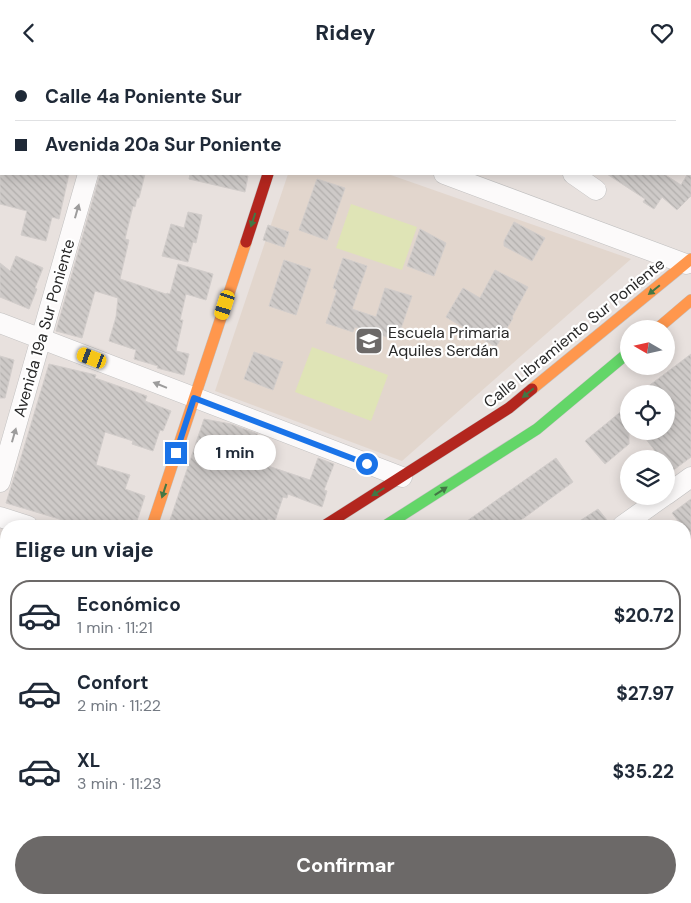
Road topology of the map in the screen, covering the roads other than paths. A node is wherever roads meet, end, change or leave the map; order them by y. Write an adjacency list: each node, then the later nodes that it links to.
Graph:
1 (88, 175): 10 (street, Avenida 19a Sur Poniente, one-way to 1)
2 (268, 175): 12 (main road, one-way to 12)
3 (447, 175): 6 (street)
4 (574, 175): 5 (street)
5 (596, 190)
6 (688, 262): 13 (main road, Calle Libramiento Sur Poniente, one-way to 13)
7 (691, 300): 8 (main road)
8 (668, 320)
9 (0, 323): 10 (street)
10 (41, 338): 12 (street, one-way to 10); 15 (street, Avenida 19a Sur Poniente, one-way to 10)
11 (620, 360): 20 (main road, one-way to 11)
12 (194, 398): 13 (street); 18 (main road, one-way to 18)
13 (402, 477): 19 (main road, Calle Libramiento Sur Poniente, one-way to 19)
14 (691, 477): 16 (street)
15 (0, 482)
16 (675, 488)
17 (651, 505): 21 (street)
18 (154, 520)
19 (334, 520)
20 (395, 520)
21 (630, 520)

